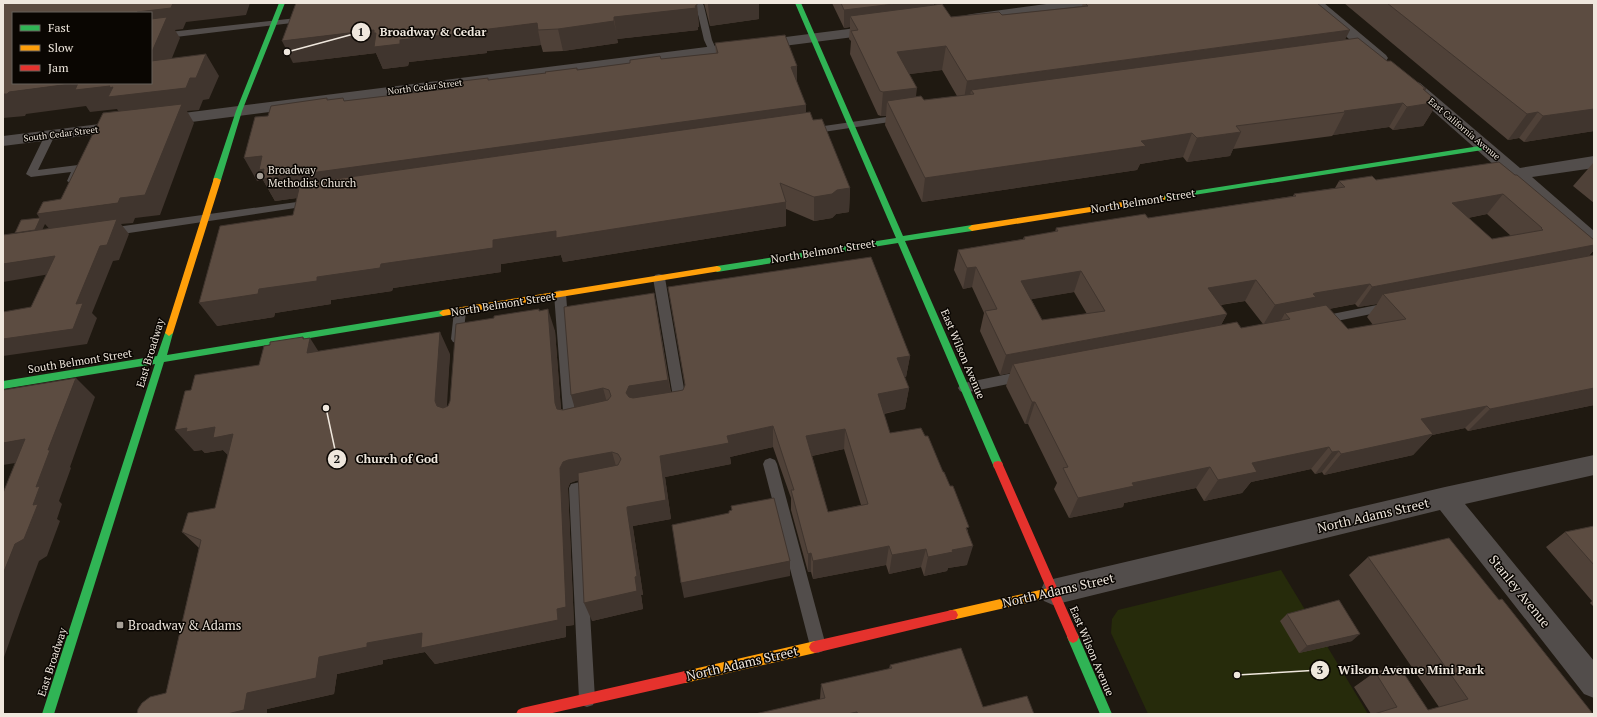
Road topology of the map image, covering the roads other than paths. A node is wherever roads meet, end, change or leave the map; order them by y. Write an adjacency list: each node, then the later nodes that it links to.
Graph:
1 (282, 3): 8 (street, East Broadway)
2 (798, 3): 11 (street, East Wilson Avenue)
3 (1088, 3): 7 (street)
4 (1315, 3): 19 (street, East California Avenue)
5 (700, 6): 12 (lane)
6 (318, 18): 8 (lane)
7 (955, 20)
8 (274, 23): 10 (lane); 13 (street, East Broadway)
9 (892, 28): 11 (street, North Cedar Street)
10 (152, 37)
11 (813, 38): 12 (street, North Cedar Street); 15 (street, East Wilson Avenue)
12 (713, 50): 13 (street, North Cedar Street)
13 (239, 111): 17 (street, South Cedar Street); 24 (street, East Broadway)
14 (908, 117): 15 (lane)
15 (850, 125): 16 (lane); 26 (street, East Wilson Avenue)
16 (802, 132)
17 (50, 135): 18 (street, South Cedar Street); 22 (lane)
18 (3, 141)
19 (1486, 147): 21 (street, East California Avenue); 26 (street, North Belmont Street)
20 (1594, 162): 21 (street)
21 (1516, 174): 27 (street, East California Avenue)
22 (68, 188)
23 (322, 202): 24 (lane)
24 (205, 219): 25 (lane); 34 (street, East Broadway)
25 (97, 234)
26 (900, 239): 28 (street, North Belmont Street); 37 (street, East Wilson Avenue)
27 (1594, 242)
28 (658, 278): 29 (street, North Belmont Street); 38 (lane)
29 (560, 294): 31 (street, North Belmont Street); 39 (lane)
30 (1400, 305): 32 (lane)
31 (460, 311): 33 (lane); 34 (street, North Belmont Street)
32 (1307, 322)
33 (456, 354)
34 (160, 360): 36 (street, South Belmont Street); 48 (street, East Broadway)
35 (1035, 374): 37 (lane)
36 (3, 385)
37 (964, 388): 44 (street, East Wilson Avenue)
38 (666, 408)
39 (583, 422)
40 (770, 464): 45 (lane)
41 (1594, 465): 43 (street, North Adams Street)
42 (604, 483): 47 (lane)
43 (1445, 498): 44 (street, North Adams Street); 46 (street, Stanley Avenue)
44 (1053, 592): 45 (street, North Adams Street); 50 (street, East Wilson Avenue)
45 (818, 646): 47 (street, North Adams Street)
46 (1594, 684)
47 (587, 698): 49 (street, North Adams Street)
48 (48, 714)
49 (522, 714)
50 (1106, 714)

